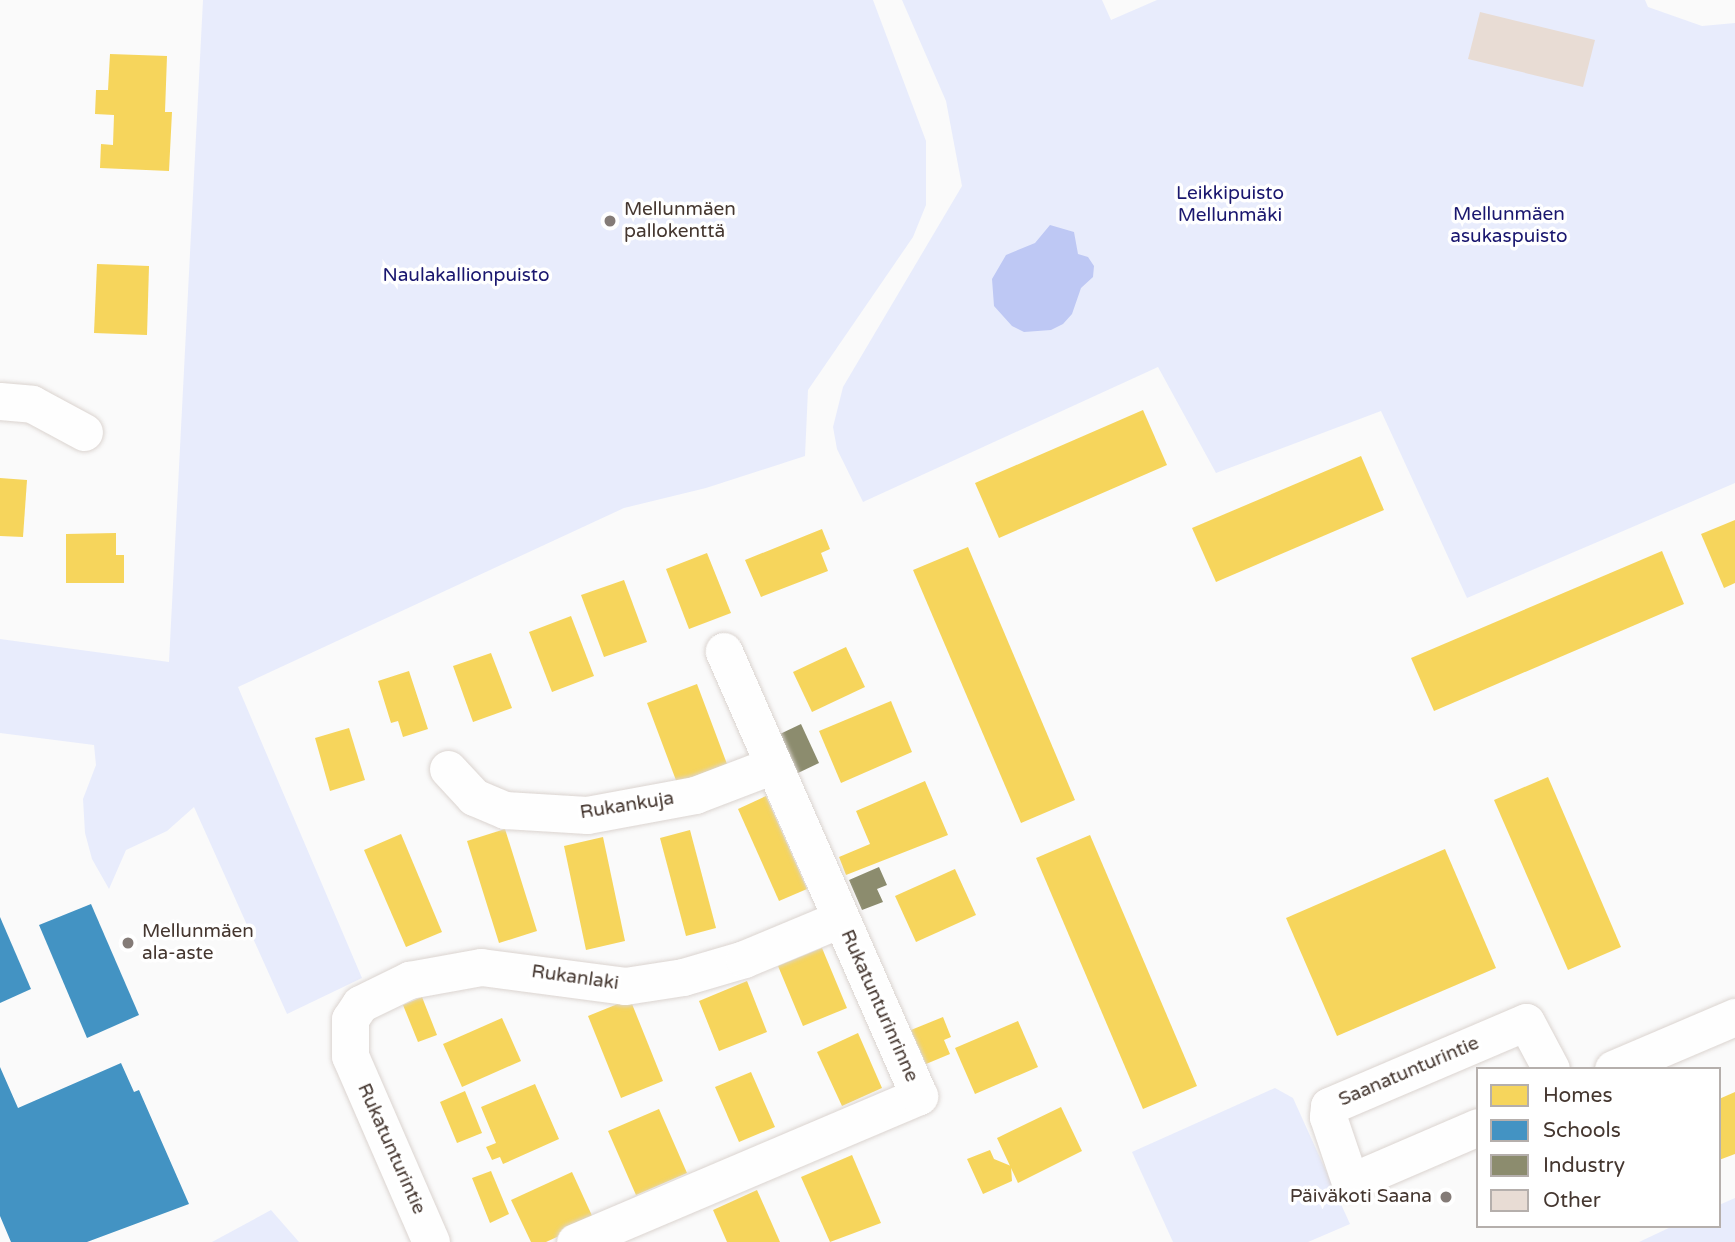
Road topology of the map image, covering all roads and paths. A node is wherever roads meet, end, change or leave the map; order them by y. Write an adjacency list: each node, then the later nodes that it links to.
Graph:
1 (0, 401): 2 (street)
2 (84, 432)
3 (724, 651): 4 (street, Rukatunturinrinne)
4 (773, 765): 5 (street, Rukankuja); 6 (street, Rukatunturinrinne)
5 (448, 769)
6 (840, 919): 8 (street, Rukanlaki); 13 (street, Rukatunturinrinne)
7 (1735, 1017): 10 (street)
8 (350, 1056): 12 (street, Rukatunturintie)
9 (1550, 1067): 11 (street, Saanatunturintie)
10 (1617, 1067)
11 (1476, 1128)
12 (431, 1242)
13 (575, 1242)

